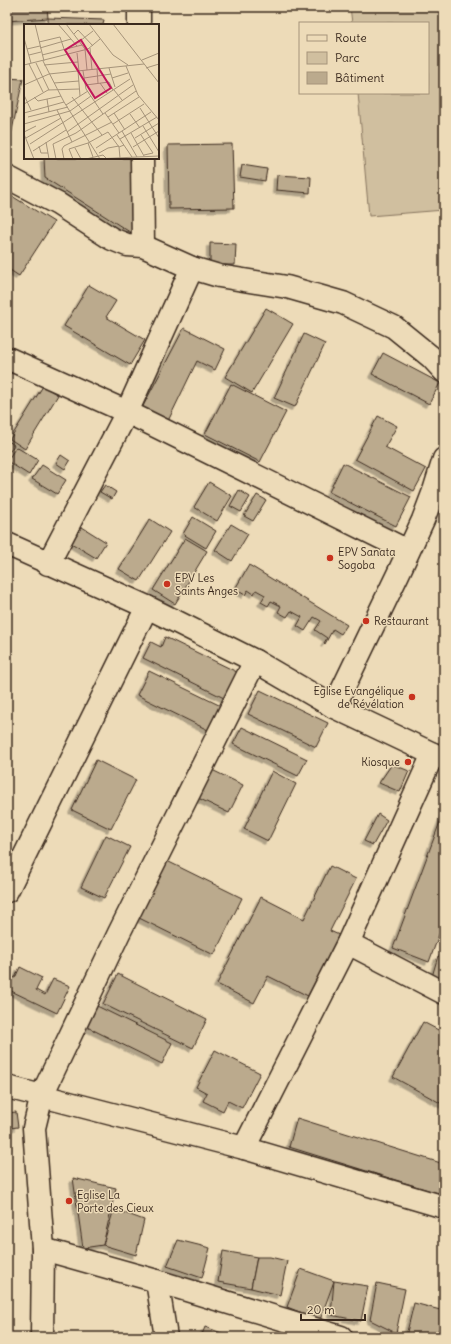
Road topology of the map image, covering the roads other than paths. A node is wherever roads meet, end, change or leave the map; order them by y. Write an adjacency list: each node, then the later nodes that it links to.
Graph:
1 (139, 7): 2 (street)
2 (139, 24)
3 (142, 159): 5 (street)
4 (7, 177): 5 (street)
5 (143, 246): 6 (street)
6 (192, 268): 8 (street); 9 (street)
7 (7, 358): 9 (street)
8 (444, 371)
9 (127, 412): 12 (street); 13 (street)
10 (444, 459): 12 (street)
11 (7, 544): 13 (street)
12 (408, 551): 16 (street)
13 (48, 564): 14 (street)
14 (147, 607): 15 (street); 18 (street)
15 (255, 661): 16 (street); 22 (street)
16 (334, 706): 17 (street)
17 (438, 756): 19 (street)
18 (7, 891)
19 (348, 943): 20 (street); 23 (street)
20 (444, 992)
21 (7, 1087): 22 (street)
22 (42, 1096): 23 (street); 25 (street)
23 (244, 1148): 24 (street)
24 (444, 1207)
25 (42, 1249): 26 (street); 27 (street)
26 (157, 1281): 28 (street); 29 (street)
27 (42, 1337)
28 (166, 1337)
29 (341, 1337)

